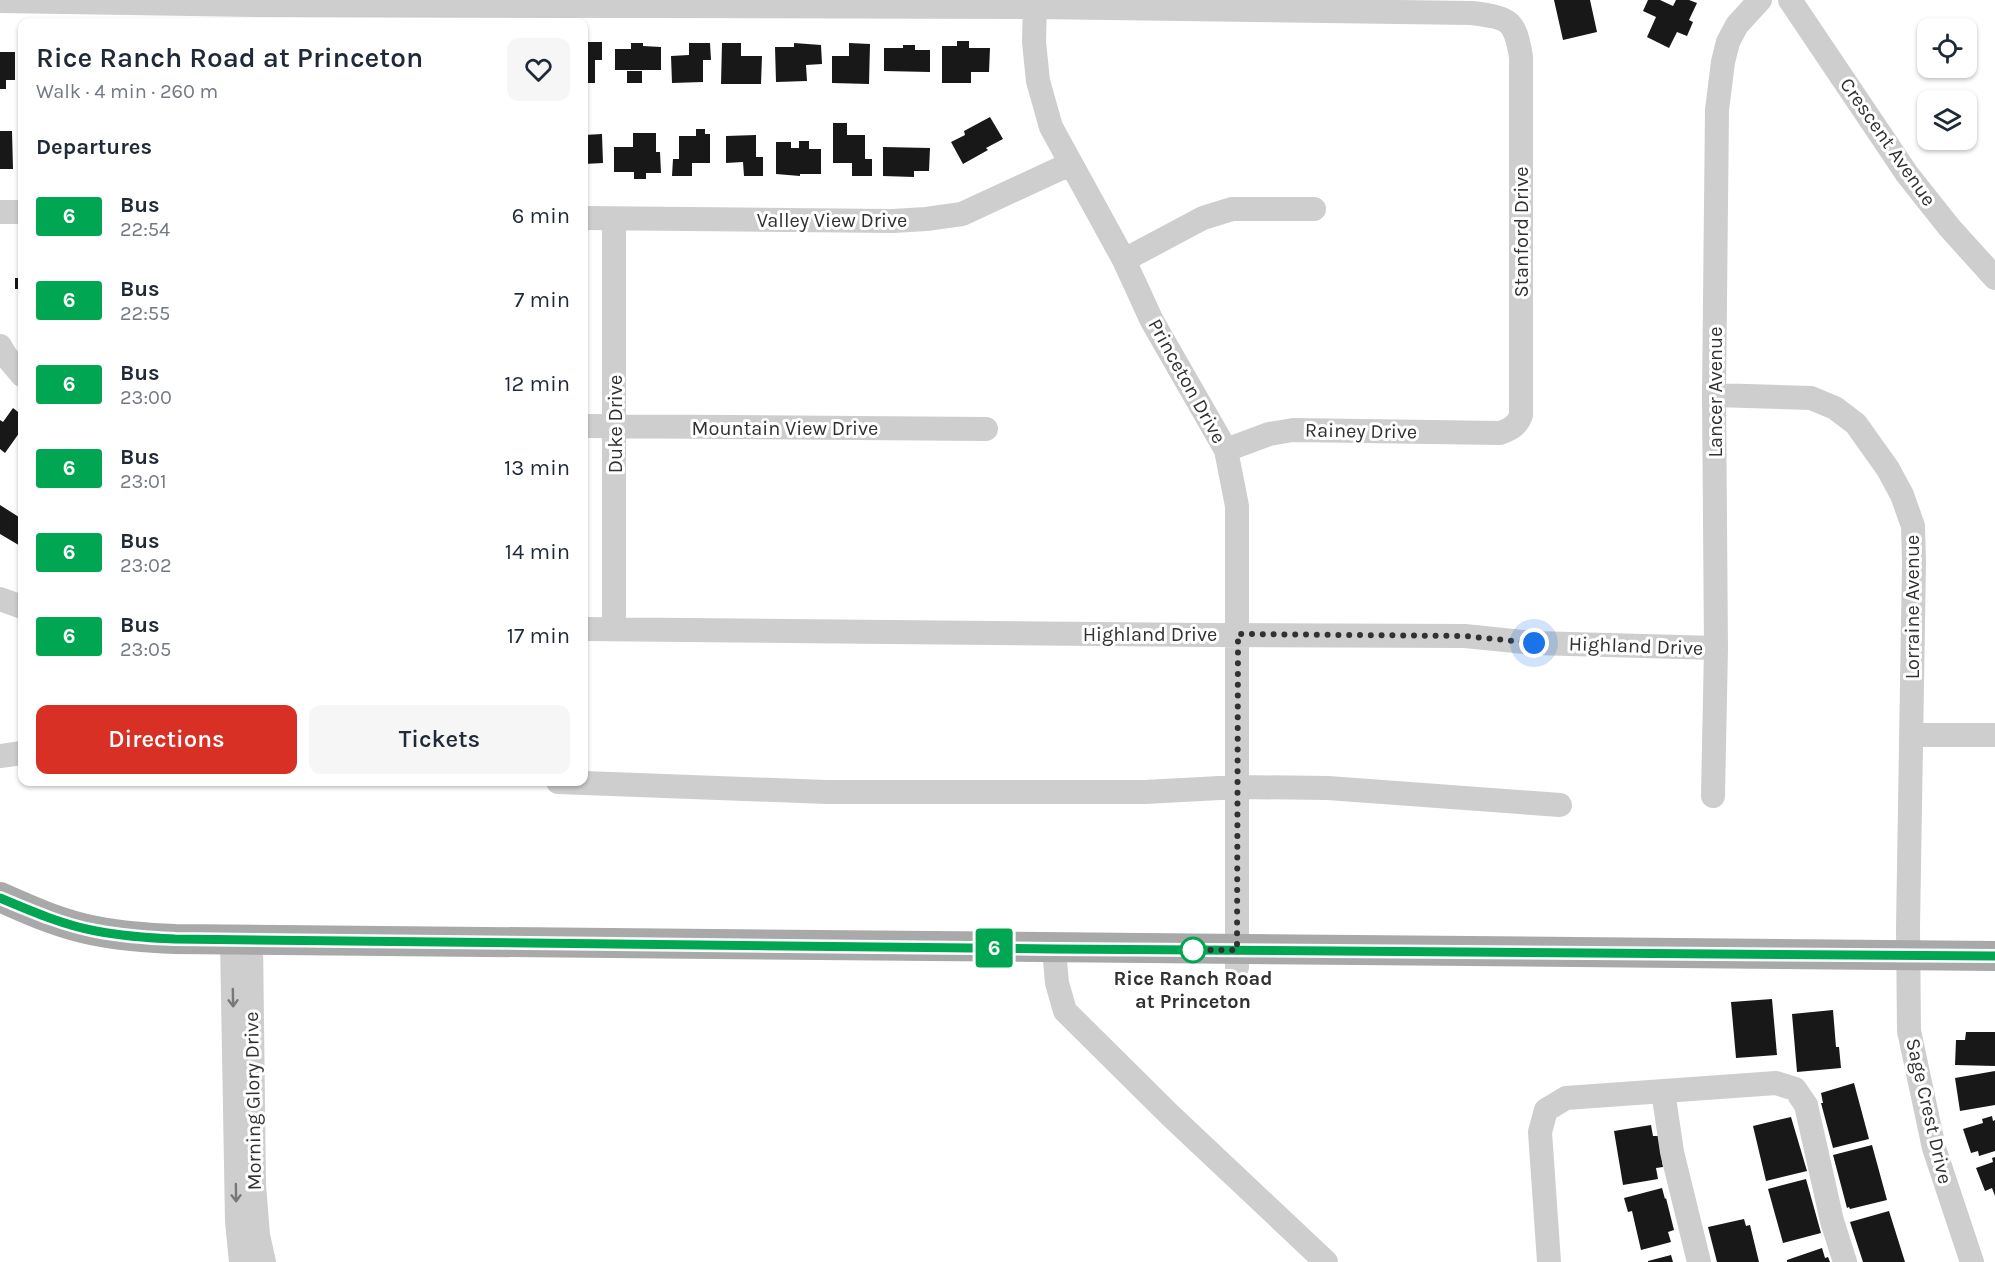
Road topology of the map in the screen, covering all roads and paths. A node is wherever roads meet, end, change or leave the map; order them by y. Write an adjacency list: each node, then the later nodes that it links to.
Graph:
1 (1760, 0): 17 (street, Lancer Avenue)
2 (1790, 0): 14 (street, Crescent Avenue)
3 (0, 1): 4 (street)
4 (262, 3): 6 (street)
5 (1035, 4): 6 (street); 7 (street, Princeton Drive); 21 (street, Stanford Drive)
6 (428, 14)
7 (1070, 164): 12 (street, Valley View Drive); 13 (street, Princeton Drive)
8 (1314, 209): 13 (street)
9 (0, 212): 10 (street)
10 (18, 212)
11 (588, 218): 12 (street, Valley View Drive)
12 (614, 219): 19 (street, Duke Drive)
13 (1124, 260): 22 (street, Princeton Drive)
14 (1995, 278)
15 (0, 346): 16 (street)
16 (18, 370)
17 (1714, 395): 28 (street, Lancer Avenue); 29 (street, Lorraine Avenue)
18 (588, 426): 19 (street, Mountain View Drive)
19 (615, 427): 20 (street, Mountain View Drive); 26 (street, Duke Drive)
20 (986, 429)
21 (1500, 433): 22 (street, Rainey Drive)
22 (1226, 450): 27 (street, Princeton Drive)
23 (0, 599): 24 (street)
24 (18, 606)
25 (588, 629): 26 (street, Highland Drive)
26 (614, 629): 27 (street, Highland Drive)
27 (1238, 634): 28 (street, Highland Drive); 34 (street, Princeton Drive)
28 (1716, 648): 35 (street, Lancer Avenue)
29 (1912, 735): 30 (street); 43 (street, Lorraine Avenue)
30 (1995, 735)
31 (18, 754): 32 (street)
32 (0, 756)
33 (588, 783): 34 (street)
34 (1238, 786): 36 (street); 42 (street, Princeton Drive)
35 (1713, 796)
36 (1560, 805)
37 (0, 897): 39 (main road)
38 (0, 910): 39 (main road)
39 (242, 946): 41 (main road); 46 (street, Morning Glory Drive, one-way to 46); 47 (street, Morning Glory Drive)
40 (1995, 956): 43 (main road)
41 (1054, 957): 42 (main road); 48 (street)
42 (1237, 959): 43 (main road)
43 (1909, 964): 44 (main road); 52 (street, Sage Crest Drive)
44 (1995, 973)
45 (1663, 1091): 49 (street); 50 (street); 51 (street)
46 (241, 1262)
47 (264, 1262)
48 (1326, 1262)
49 (1549, 1262)
50 (1699, 1262)
51 (1845, 1262)
52 (1972, 1262)

